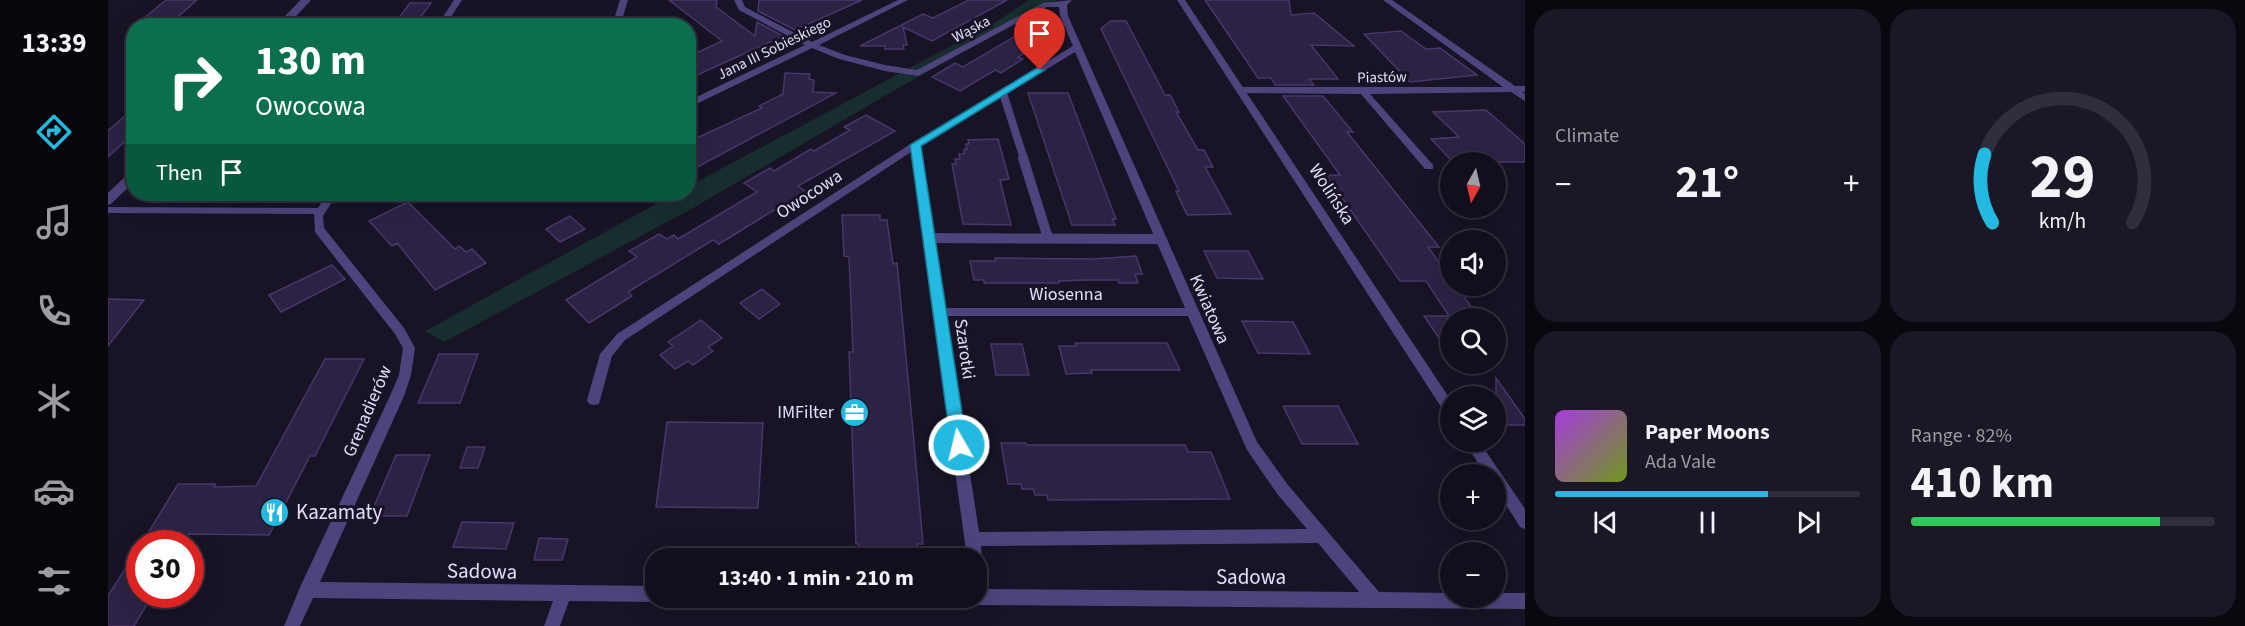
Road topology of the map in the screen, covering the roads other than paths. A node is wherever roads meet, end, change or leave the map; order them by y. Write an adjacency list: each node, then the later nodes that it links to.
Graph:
1 (306, 0): 9 (lane)
2 (458, 0): 10 (street)
3 (624, 0): 11 (street)
4 (738, 0): 12 (street)
5 (904, 0): 12 (street, Jana III Sobieskiego)
6 (1181, 0): 16 (street, Wolińska)
7 (1388, 0): 14 (street)
8 (1066, 3): 12 (street, Wąska); 13 (street, Kwiatowa)
9 (289, 18)
10 (446, 18)
11 (618, 18)
12 (812, 45): 20 (street, Jana III Sobieskiego)
13 (1078, 47): 18 (street, Owocowa); 30 (street, Kwiatowa)
14 (1513, 89): 15 (street, Piastów); 17 (street, Piastów); 19 (street)
15 (1525, 89)
16 (1240, 90): 17 (street, Piastów); 33 (street, Wolińska)
17 (1363, 91): 22 (street)
18 (1003, 93): 21 (street, Owocowa); 29 (lane)
19 (1525, 98)
20 (696, 101)
21 (915, 145): 28 (street, Szarotki); 34 (street, Owocowa)
22 (1429, 167)
23 (126, 183): 24 (lane)
24 (108, 200)
25 (327, 201): 27 (street)
26 (108, 210): 27 (street)
27 (320, 211): 40 (street, Grenadierów)
28 (929, 238): 29 (lane); 31 (street, Szarotki)
29 (1047, 238): 30 (lane)
30 (1160, 239): 32 (street, Kwiatowa)
31 (940, 312): 32 (street, Wiosenna); 38 (street, Szarotki)
32 (1192, 312): 37 (street, Kwiatowa)
33 (1440, 394)
34 (594, 400)
35 (1506, 494): 36 (street)
36 (1525, 522)
37 (1321, 536): 38 (street); 44 (street, Kwiatowa)
38 (972, 538): 39 (street, Szarotki)
39 (974, 548)
40 (307, 590): 41 (street, Sadowa); 46 (street, Grenadierów)
41 (564, 593): 42 (street, Sadowa); 47 (street)
42 (645, 594)
43 (987, 597): 44 (street, Sadowa)
44 (1375, 599): 45 (street, Sadowa)
45 (1525, 601)
46 (292, 626)
47 (552, 626)

